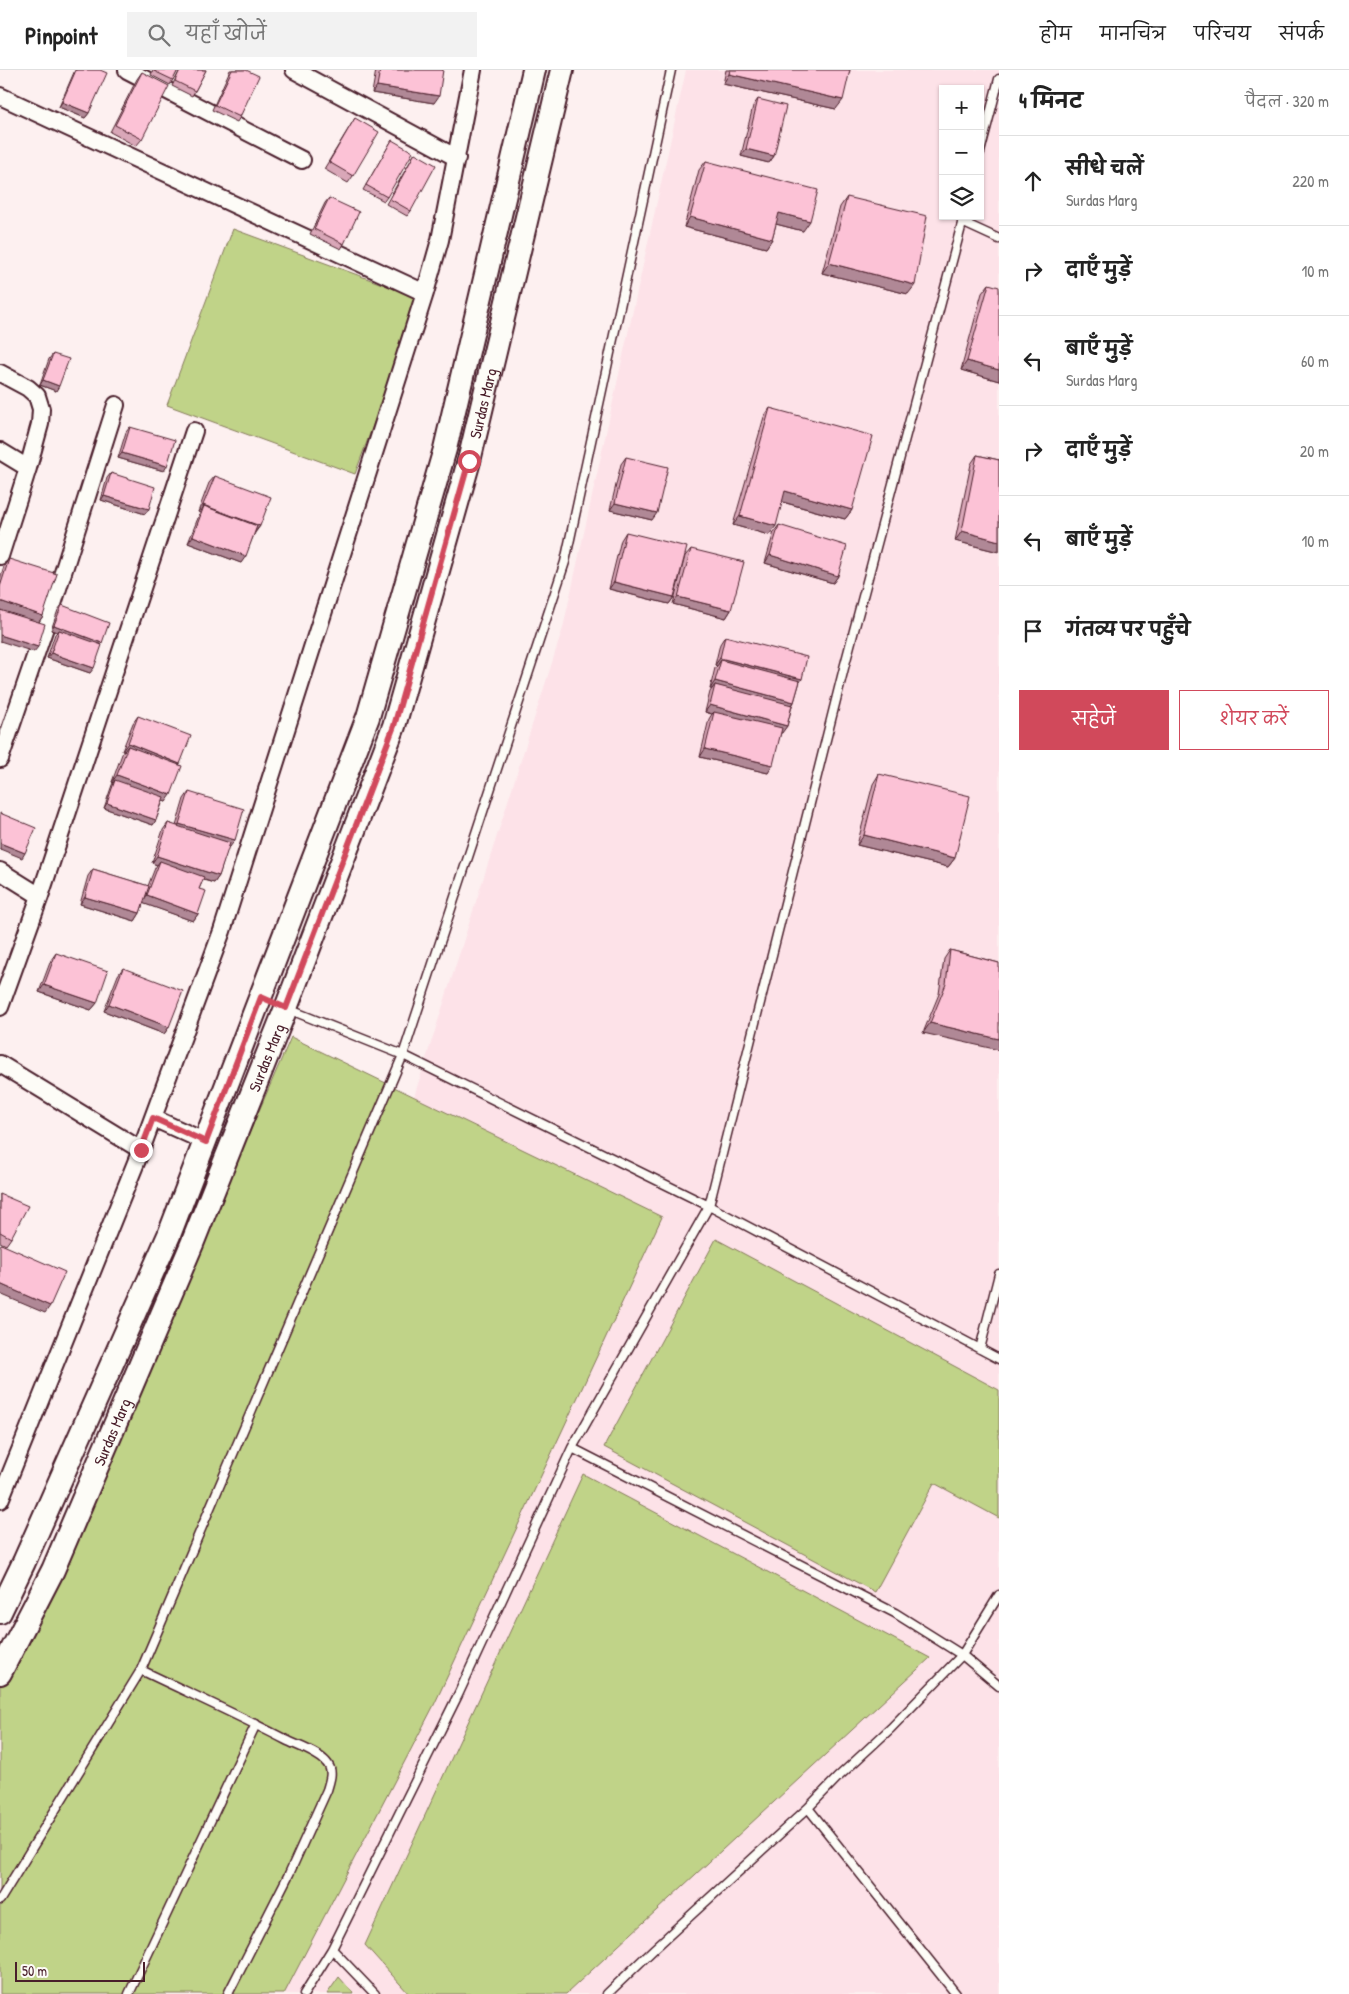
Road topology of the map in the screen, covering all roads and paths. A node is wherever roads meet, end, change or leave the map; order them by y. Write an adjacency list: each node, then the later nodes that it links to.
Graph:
1 (127, 70): 11 (street)
2 (294, 70): 10 (street)
3 (473, 70): 10 (street)
4 (534, 70): 26 (main road, Surdas Marg)
5 (562, 70): 28 (main road, Surdas Marg)
6 (671, 70): 29 (lane)
7 (999, 79): 9 (lane)
8 (0, 96): 15 (street)
9 (984, 137)
10 (457, 158): 15 (street)
11 (302, 160)
12 (963, 220): 34 (lane)
13 (965, 220): 14 (lane)
14 (999, 239)
15 (425, 293): 31 (street)
16 (0, 373): 20 (street)
17 (116, 405): 23 (street)
18 (194, 431): 25 (street)
19 (0, 451): 20 (street)
20 (28, 468): 21 (street)
21 (6, 517): 22 (street)
22 (0, 556)
23 (0, 759)
24 (0, 870): 25 (street)
25 (40, 896): 27 (street)
26 (261, 997): 28 (main road); 32 (main road, Surdas Marg)
27 (0, 1007)
28 (286, 1008): 29 (lane); 44 (main road, Surdas Marg)
29 (403, 1055): 34 (lane); 43 (lane)
30 (0, 1064): 33 (street)
31 (153, 1118): 32 (street); 33 (street)
32 (206, 1142): 41 (main road, Surdas Marg)
33 (141, 1150): 39 (street)
34 (709, 1206): 36 (lane); 38 (lane)
35 (999, 1274): 36 (lane)
36 (980, 1349): 37 (lane)
37 (999, 1359)
38 (572, 1448): 42 (lane); 49 (lane)
39 (0, 1500)
40 (999, 1595): 42 (lane)
41 (0, 1612)
42 (962, 1655): 45 (lane); 47 (lane)
43 (141, 1670): 46 (lane); 48 (lane)
44 (0, 1674)
45 (999, 1686)
46 (256, 1724): 50 (lane); 51 (lane)
47 (808, 1808): 54 (lane); 55 (lane)
48 (0, 1900)
49 (332, 1949): 52 (lane); 53 (lane)
50 (129, 1994)
51 (228, 1994)
52 (304, 1994)
53 (375, 1994)
54 (607, 1994)
55 (956, 1994)

